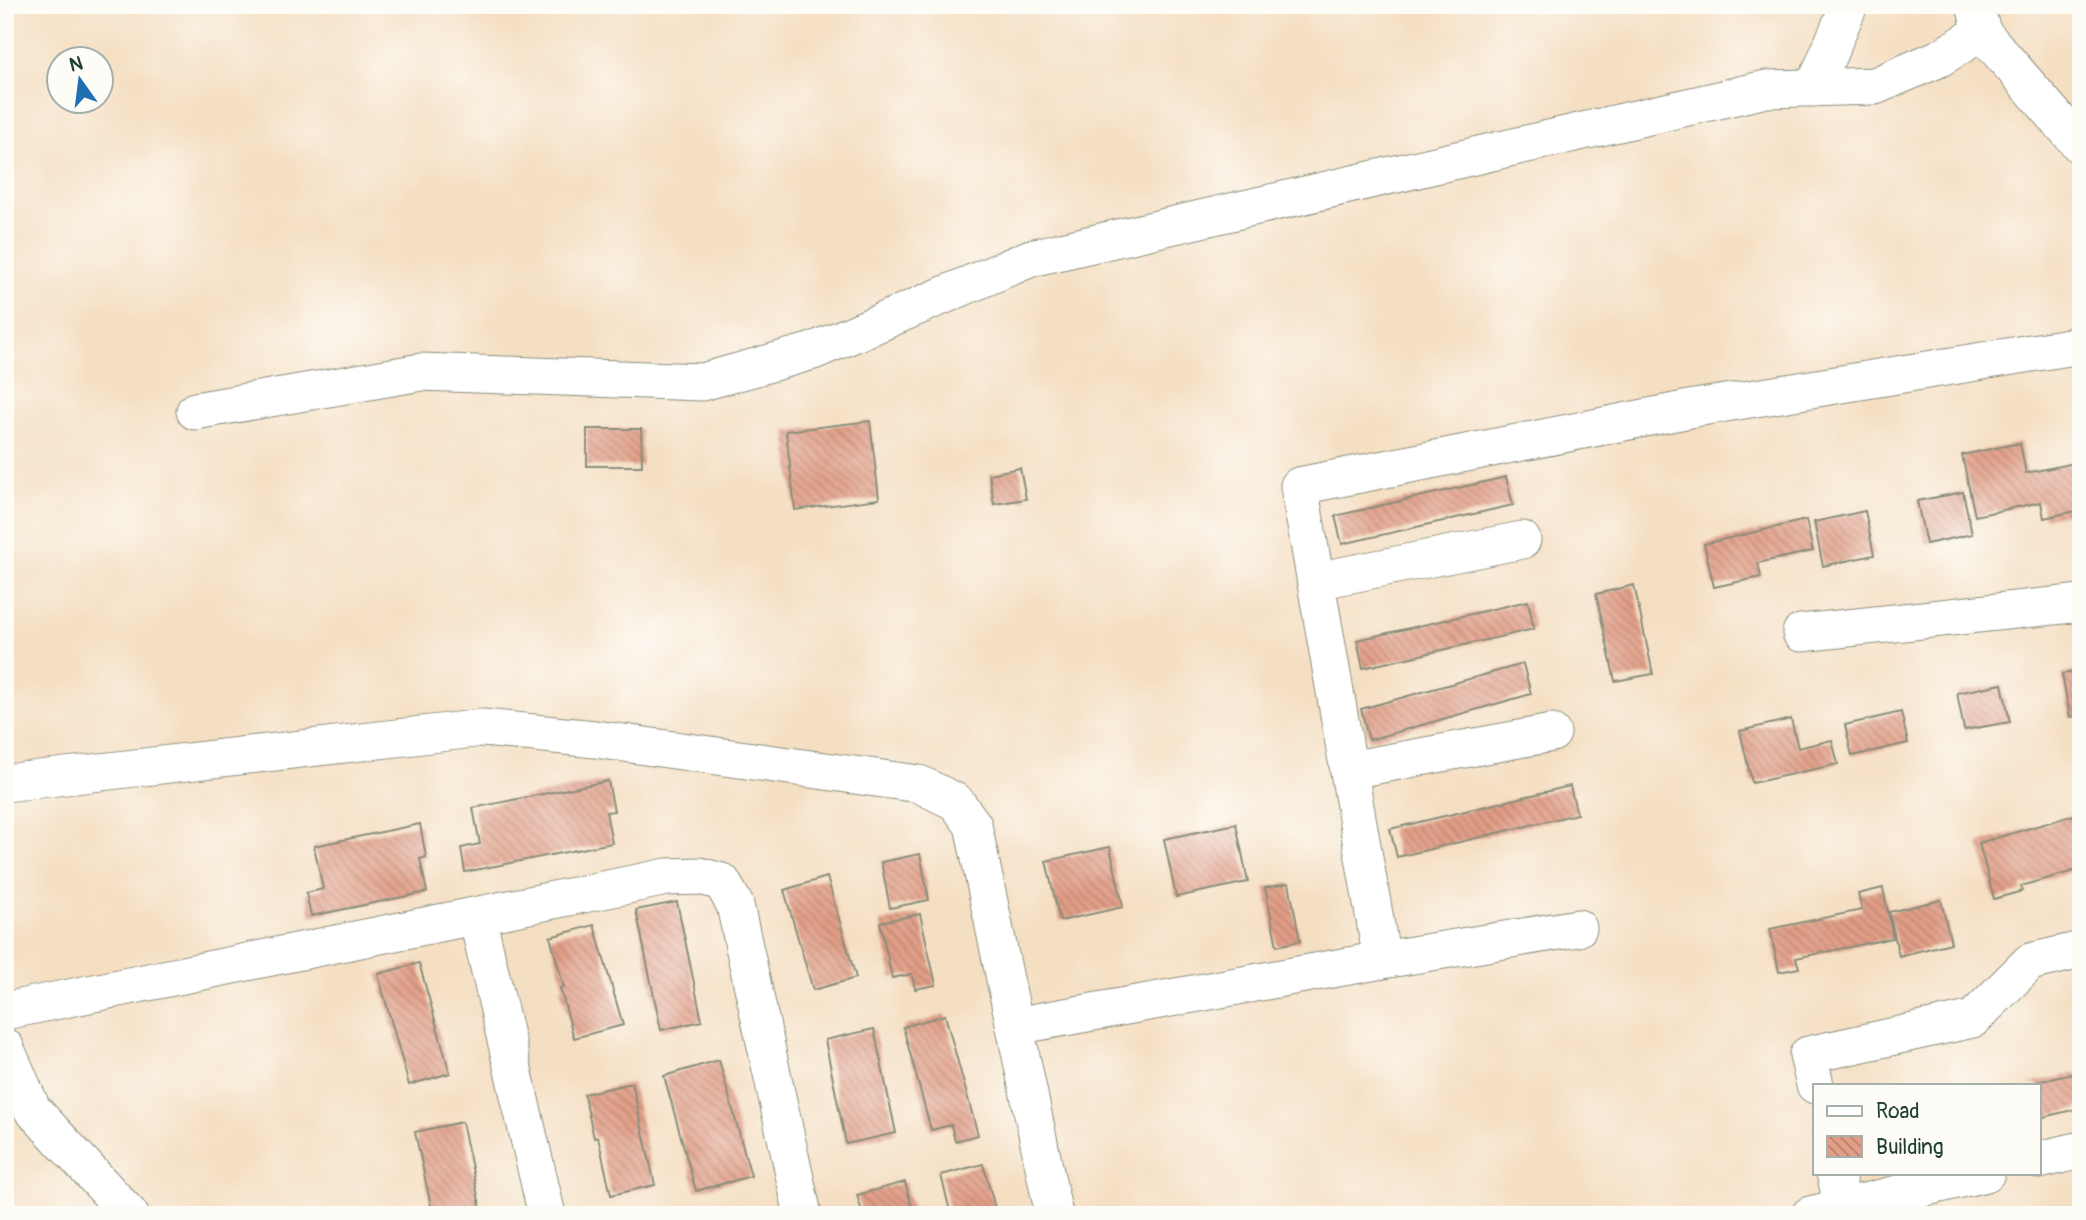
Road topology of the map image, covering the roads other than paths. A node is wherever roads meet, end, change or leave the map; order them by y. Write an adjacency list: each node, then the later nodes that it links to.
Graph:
1 (1849, 5): 3 (street)
2 (1979, 19): 3 (street); 4 (street)
3 (1814, 88): 6 (street)
4 (2081, 146)
5 (2081, 345): 8 (street)
6 (195, 411)
7 (1522, 540): 8 (street)
8 (1315, 580): 12 (street)
9 (2081, 603): 10 (street)
10 (1801, 634)
11 (1552, 733): 12 (street)
12 (1349, 770): 17 (street)
13 (5, 783): 19 (street)
14 (477, 916): 18 (street); 27 (street); 28 (street)
15 (1578, 928): 17 (street)
16 (2081, 950): 21 (street)
17 (1382, 960): 19 (street)
18 (5, 1011)
19 (1015, 1026): 29 (street)
20 (5, 1046): 26 (street)
21 (1815, 1084)
22 (2081, 1150): 23 (street)
23 (2040, 1160)
24 (1980, 1174): 25 (street)
25 (1829, 1198)
26 (130, 1215)
27 (547, 1215)
28 (803, 1215)
29 (1055, 1215)

